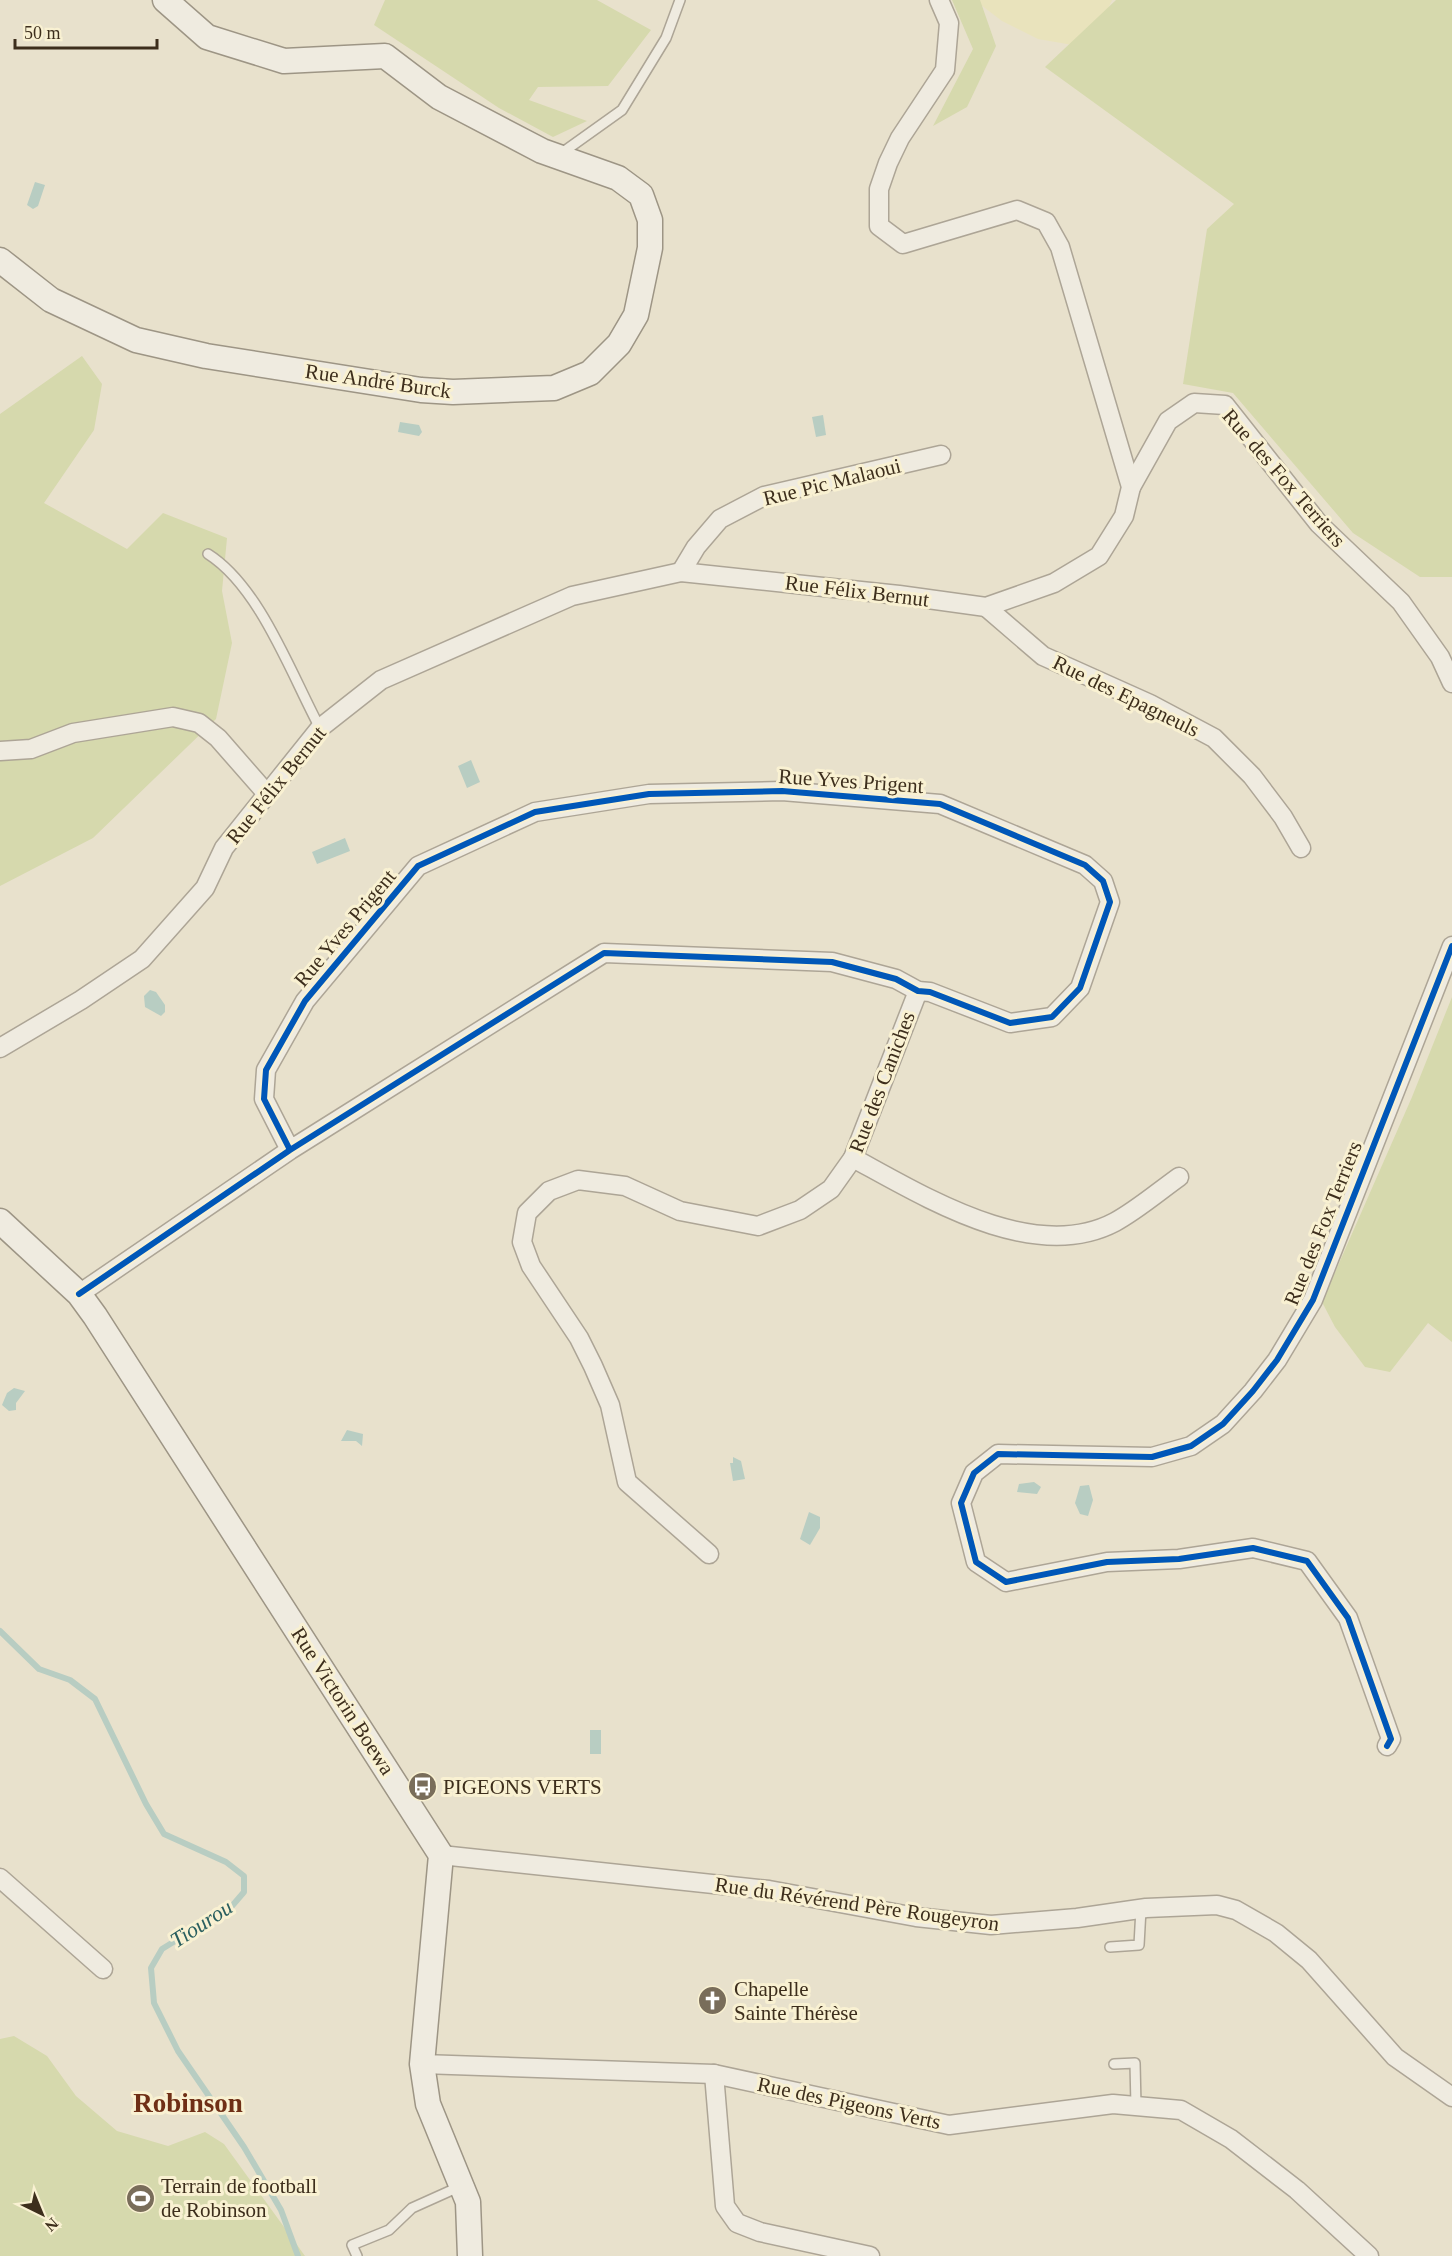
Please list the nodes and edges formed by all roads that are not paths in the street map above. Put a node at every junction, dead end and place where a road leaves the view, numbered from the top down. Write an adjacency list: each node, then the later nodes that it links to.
1 (165, 0): 4 (street, Rue André Burck)
2 (680, 0): 4 (lane)
3 (939, 0): 7 (street)
4 (557, 156): 5 (street, Rue André Burck)
5 (0, 260)
6 (941, 455): 9 (street, Rue Pic Malaoui)
7 (1131, 487): 10 (street, Rue Félix Bernut); 11 (street, Rue des Fox Terriers)
8 (208, 554): 12 (lane)
9 (681, 572): 10 (street, Rue Félix Bernut); 12 (street, Rue Félix Bernut)
10 (986, 607): 15 (street, Rue des Epagneuls)
11 (1452, 682)
12 (320, 728): 14 (street, Rue Félix Bernut)
13 (0, 751): 14 (street)
14 (267, 794): 18 (street, Rue Félix Bernut)
15 (1301, 848)
16 (1452, 946): 25 (street, Rue des Fox Terriers)
17 (918, 991): 19 (street, Rue Yves Prigent); 19 (street, Rue Yves Prigent); 20 (street, Rue des Caniches)
18 (0, 1048)
19 (290, 1150): 23 (street, Rue Yves Prigent)
20 (853, 1158): 21 (street); 24 (street, Rue des Caniches)
21 (1179, 1177)
22 (0, 1221): 23 (street, Rue Victorin Boewa)
23 (79, 1294): 26 (street, Rue Victorin Boewa)
24 (709, 1554)
25 (1387, 1746)
26 (441, 1855): 28 (street, Rue du Révérend Père Rougeyron); 31 (street)
27 (0, 1878): 30 (street)
28 (1141, 1909): 29 (lane); 34 (street, Rue du Révérend Père Rougeyron)
29 (1110, 1947)
30 (103, 1969)
31 (422, 2064): 33 (street, Rue des Pigeons Verts); 36 (street)
32 (1114, 2064): 35 (lane)
33 (714, 2074): 35 (street, Rue des Pigeons Verts); 39 (street)
34 (1452, 2097)
35 (1136, 2106): 40 (street, Rue des Pigeons Verts)
36 (461, 2186): 37 (lane); 38 (street)
37 (357, 2256)
38 (470, 2256)
39 (870, 2256)
40 (1368, 2256)

